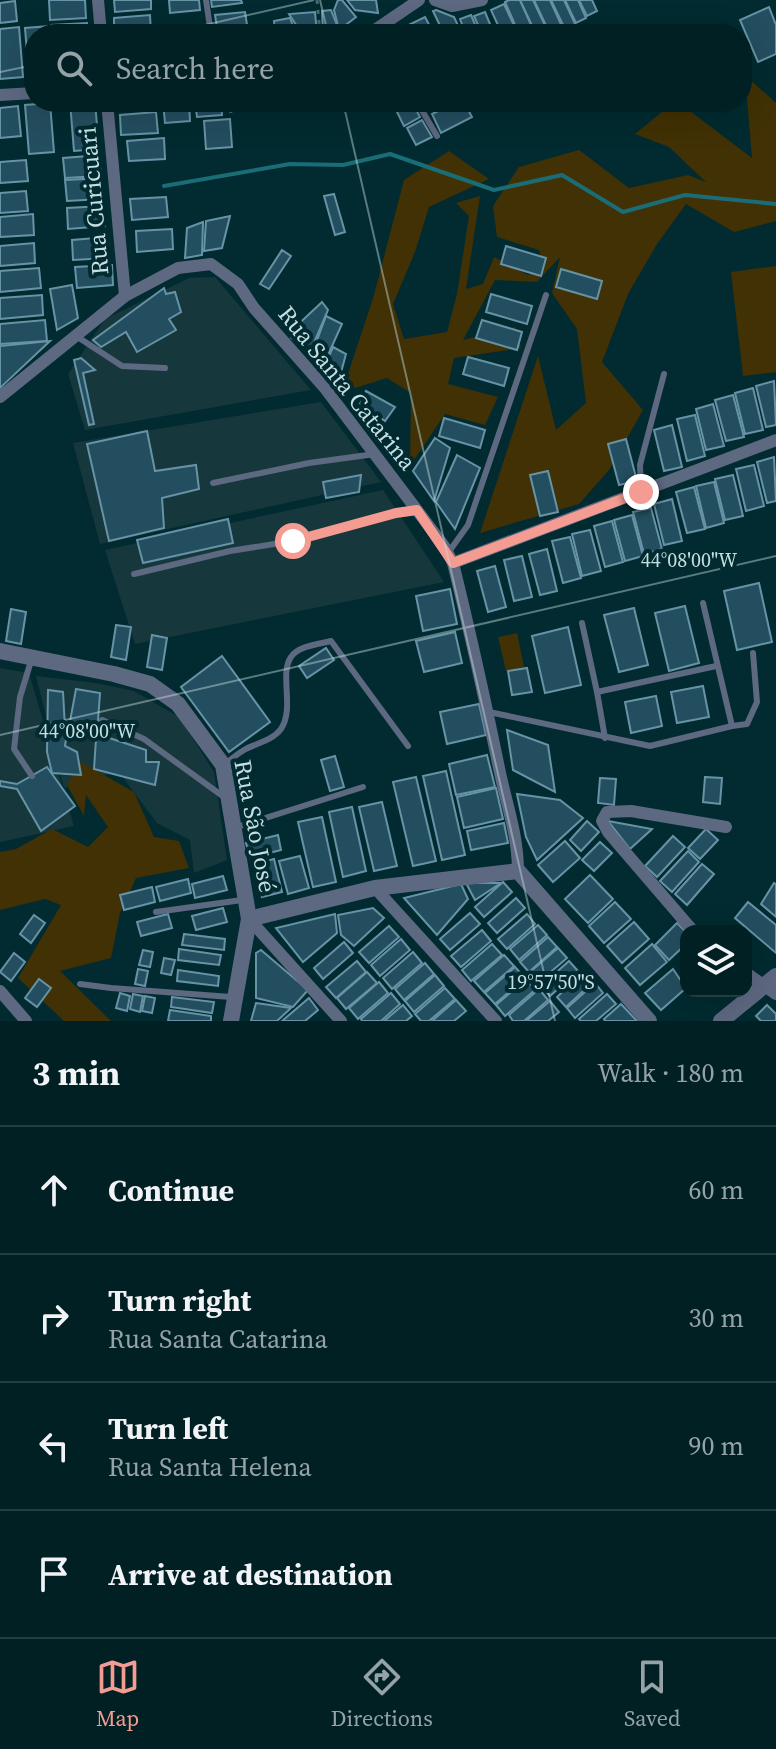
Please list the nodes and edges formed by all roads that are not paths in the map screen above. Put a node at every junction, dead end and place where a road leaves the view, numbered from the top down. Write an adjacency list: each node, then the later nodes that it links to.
1 (98, 0): 6 (street)
2 (206, 0): 7 (lane)
3 (419, 0): 8 (street)
4 (435, 0): 5 (street)
5 (482, 0)
6 (100, 24)
7 (210, 24)
8 (386, 24)
9 (24, 94): 10 (street)
10 (0, 95)
11 (108, 112): 15 (street, Rua Curicuari)
12 (423, 112): 13 (lane)
13 (437, 136)
14 (546, 295): 25 (lane)
15 (125, 296): 16 (street); 21 (street, Rua Santa Catarina)
16 (76, 336): 17 (lane); 19 (street)
17 (165, 368)
18 (664, 374): 23 (lane)
19 (0, 397)
20 (776, 440): 23 (street)
21 (375, 454): 22 (lane); 24 (street, Rua Santa Catarina)
22 (213, 483)
23 (641, 492): 25 (street)
24 (417, 510): 25 (street, Rua Santa Catarina); 26 (lane)
25 (450, 558): 34 (street, Rua Santa Catarina)
26 (134, 574)
27 (703, 603): 32 (lane)
28 (582, 623): 33 (lane)
29 (0, 651): 31 (street, Rua São José)
30 (753, 653): 36 (lane)
31 (32, 658): 39 (street, Rua São José); 40 (lane)
32 (716, 666): 33 (lane); 36 (lane)
33 (597, 692): 37 (lane)
34 (489, 712): 37 (lane); 45 (street, Rua Santa Catarina)
35 (102, 720): 42 (lane)
36 (732, 726): 37 (lane)
37 (605, 738)
38 (408, 746): 39 (lane)
39 (223, 765): 42 (street, Rua São José)
40 (32, 776)
41 (363, 787): 44 (lane)
42 (230, 801): 44 (street, Rua São José)
43 (726, 827): 50 (street)
44 (235, 828): 47 (street, Rua São José)
45 (518, 871): 46 (street); 60 (street)
46 (375, 888): 49 (street); 59 (street)
47 (246, 900): 48 (lane); 49 (street, Rua São José)
48 (156, 912)
49 (249, 919): 55 (street, Rua São José); 58 (street)
50 (688, 925)
51 (752, 976): 53 (street)
52 (80, 984): 55 (lane)
53 (773, 985): 61 (street)
54 (0, 991): 56 (street)
55 (235, 998): 57 (street, Rua São José)
56 (26, 1021)
57 (231, 1021)
58 (341, 1021)
59 (496, 1021)
60 (649, 1021)
61 (721, 1021)

